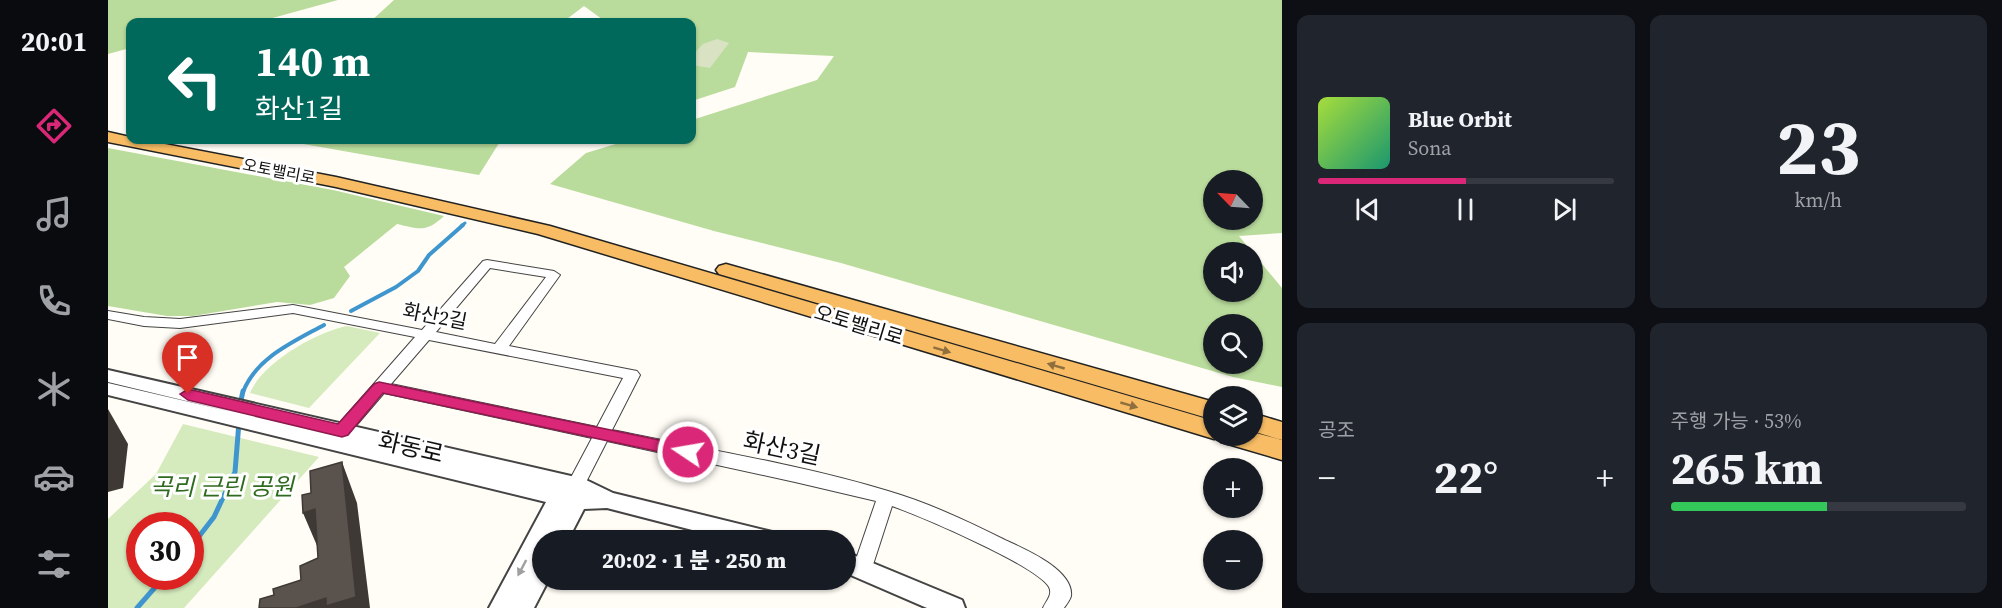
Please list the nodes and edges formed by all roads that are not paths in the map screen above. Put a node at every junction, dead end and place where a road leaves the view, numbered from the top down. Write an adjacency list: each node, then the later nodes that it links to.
1 (108, 127): 2 (highway, 오토밸리로)
2 (126, 135)
3 (108, 136): 4 (highway, 오토밸리로)
4 (126, 137)
5 (166, 144): 7 (highway, 오토밸리로)
6 (189, 144): 7 (highway, 오토밸리로)
7 (450, 201): 8 (highway)
8 (505, 214): 15 (highway, 오토밸리로, one-way to 8); 19 (highway, 오토밸리로, one-way to 19)
9 (108, 315): 10 (street, 화산2길)
10 (425, 335): 11 (street, 화산2길); 11 (street); 13 (street)
11 (499, 349): 22 (street, 화산2길)
12 (108, 376): 16 (street, 화동로)
13 (379, 387): 21 (street); 22 (street, 화산3길)
14 (108, 389): 16 (street, 화동로)
15 (1203, 408)
16 (229, 411): 17 (street, 화동로)
17 (256, 417): 21 (street, 화동로); 25 (street, 화동로)
18 (1263, 425): 20 (highway)
19 (1203, 427)
20 (1282, 430)
21 (342, 431): 25 (street, 화동로)
22 (602, 434): 25 (street, 화산2길); 26 (street, 화산3길)
23 (1263, 445): 24 (highway)
24 (1282, 450)
25 (571, 494): 27 (street); 28 (street, 화동로); 32 (street, one-way to 32)
26 (886, 497): 29 (street); 35 (street, 화산3길)
27 (560, 530)
28 (728, 530)
29 (856, 563)
30 (856, 565): 34 (street)
31 (532, 588): 33 (street)
32 (501, 608)
33 (522, 608)
34 (953, 608)
35 (1053, 608)

